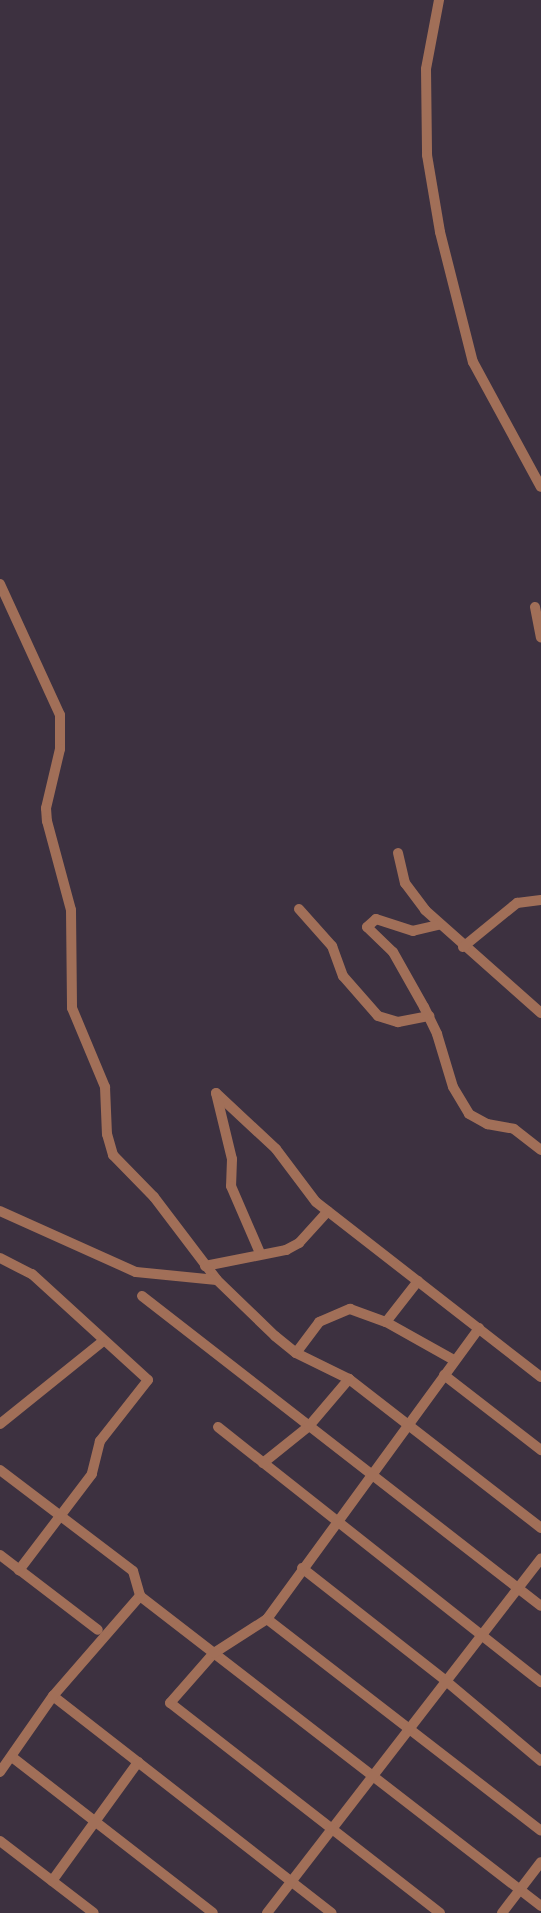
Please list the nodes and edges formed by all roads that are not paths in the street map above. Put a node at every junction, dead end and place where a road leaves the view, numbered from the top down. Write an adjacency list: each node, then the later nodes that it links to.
1 (439, 0): 2 (street)
2 (541, 487)
3 (0, 584): 18 (street)
4 (535, 607): 5 (street)
5 (541, 637)
6 (398, 853): 9 (street)
7 (541, 900): 10 (street)
8 (299, 909): 12 (street)
9 (438, 925): 10 (street); 12 (street)
10 (463, 947): 11 (street)
11 (541, 1012)
12 (429, 1016): 13 (street)
13 (541, 1150)
14 (0, 1211): 19 (street)
15 (328, 1211): 16 (street); 16 (street); 20 (street)
16 (260, 1253): 18 (street)
17 (0, 1258): 24 (street)
18 (205, 1266): 19 (street)
19 (216, 1280): 25 (street)
20 (418, 1281): 22 (street); 23 (street)
21 (142, 1296): 32 (street)
22 (386, 1322): 25 (street); 26 (street)
23 (479, 1328): 26 (street); 28 (street)
24 (102, 1342): 30 (street); 38 (street)
25 (296, 1353): 29 (street)
26 (454, 1360): 27 (street)
27 (444, 1375): 31 (street); 34 (street)
28 (541, 1377)
29 (349, 1379): 31 (street); 32 (street)
30 (0, 1424)
31 (406, 1424): 37 (street); 40 (street)
32 (309, 1426): 35 (street); 37 (street)
33 (218, 1427): 35 (street)
34 (541, 1450)
35 (263, 1463): 39 (street)
36 (0, 1470): 38 (street)
37 (372, 1474): 39 (street); 45 (street)
38 (60, 1516): 44 (street); 46 (street)
39 (339, 1522): 43 (street); 50 (street)
40 (541, 1528)
41 (0, 1555): 44 (street)
42 (541, 1558): 45 (street)
43 (302, 1568): 48 (street); 52 (street)
44 (19, 1570): 49 (street)
45 (518, 1588): 47 (street); 50 (street)
46 (140, 1596): 51 (street); 54 (street)
47 (541, 1606)
48 (267, 1619): 51 (street); 55 (street)
49 (98, 1630)
50 (483, 1634): 52 (street); 53 (street)
51 (214, 1653): 60 (street); 62 (street)
52 (446, 1680): 55 (street); 57 (street)
53 (541, 1682)
54 (53, 1696): 56 (street); 58 (street)
55 (409, 1729): 60 (street); 63 (street)
56 (12, 1757): 59 (street); 61 (street)
57 (541, 1761)
58 (138, 1762): 61 (street); 67 (street)
59 (0, 1772)
60 (373, 1776): 62 (street); 68 (street)
61 (97, 1823): 66 (street); 71 (street)
62 (332, 1829): 67 (street); 74 (street)
63 (541, 1831)
64 (0, 1841): 66 (street)
65 (541, 1862): 68 (street)
66 (52, 1881): 70 (street)
67 (291, 1881): 72 (street); 73 (street)
68 (520, 1890): 69 (street); 75 (street)
69 (541, 1906)
70 (94, 1913)
71 (213, 1913)
72 (267, 1913)
73 (332, 1913)
74 (440, 1913)
75 (502, 1913)

